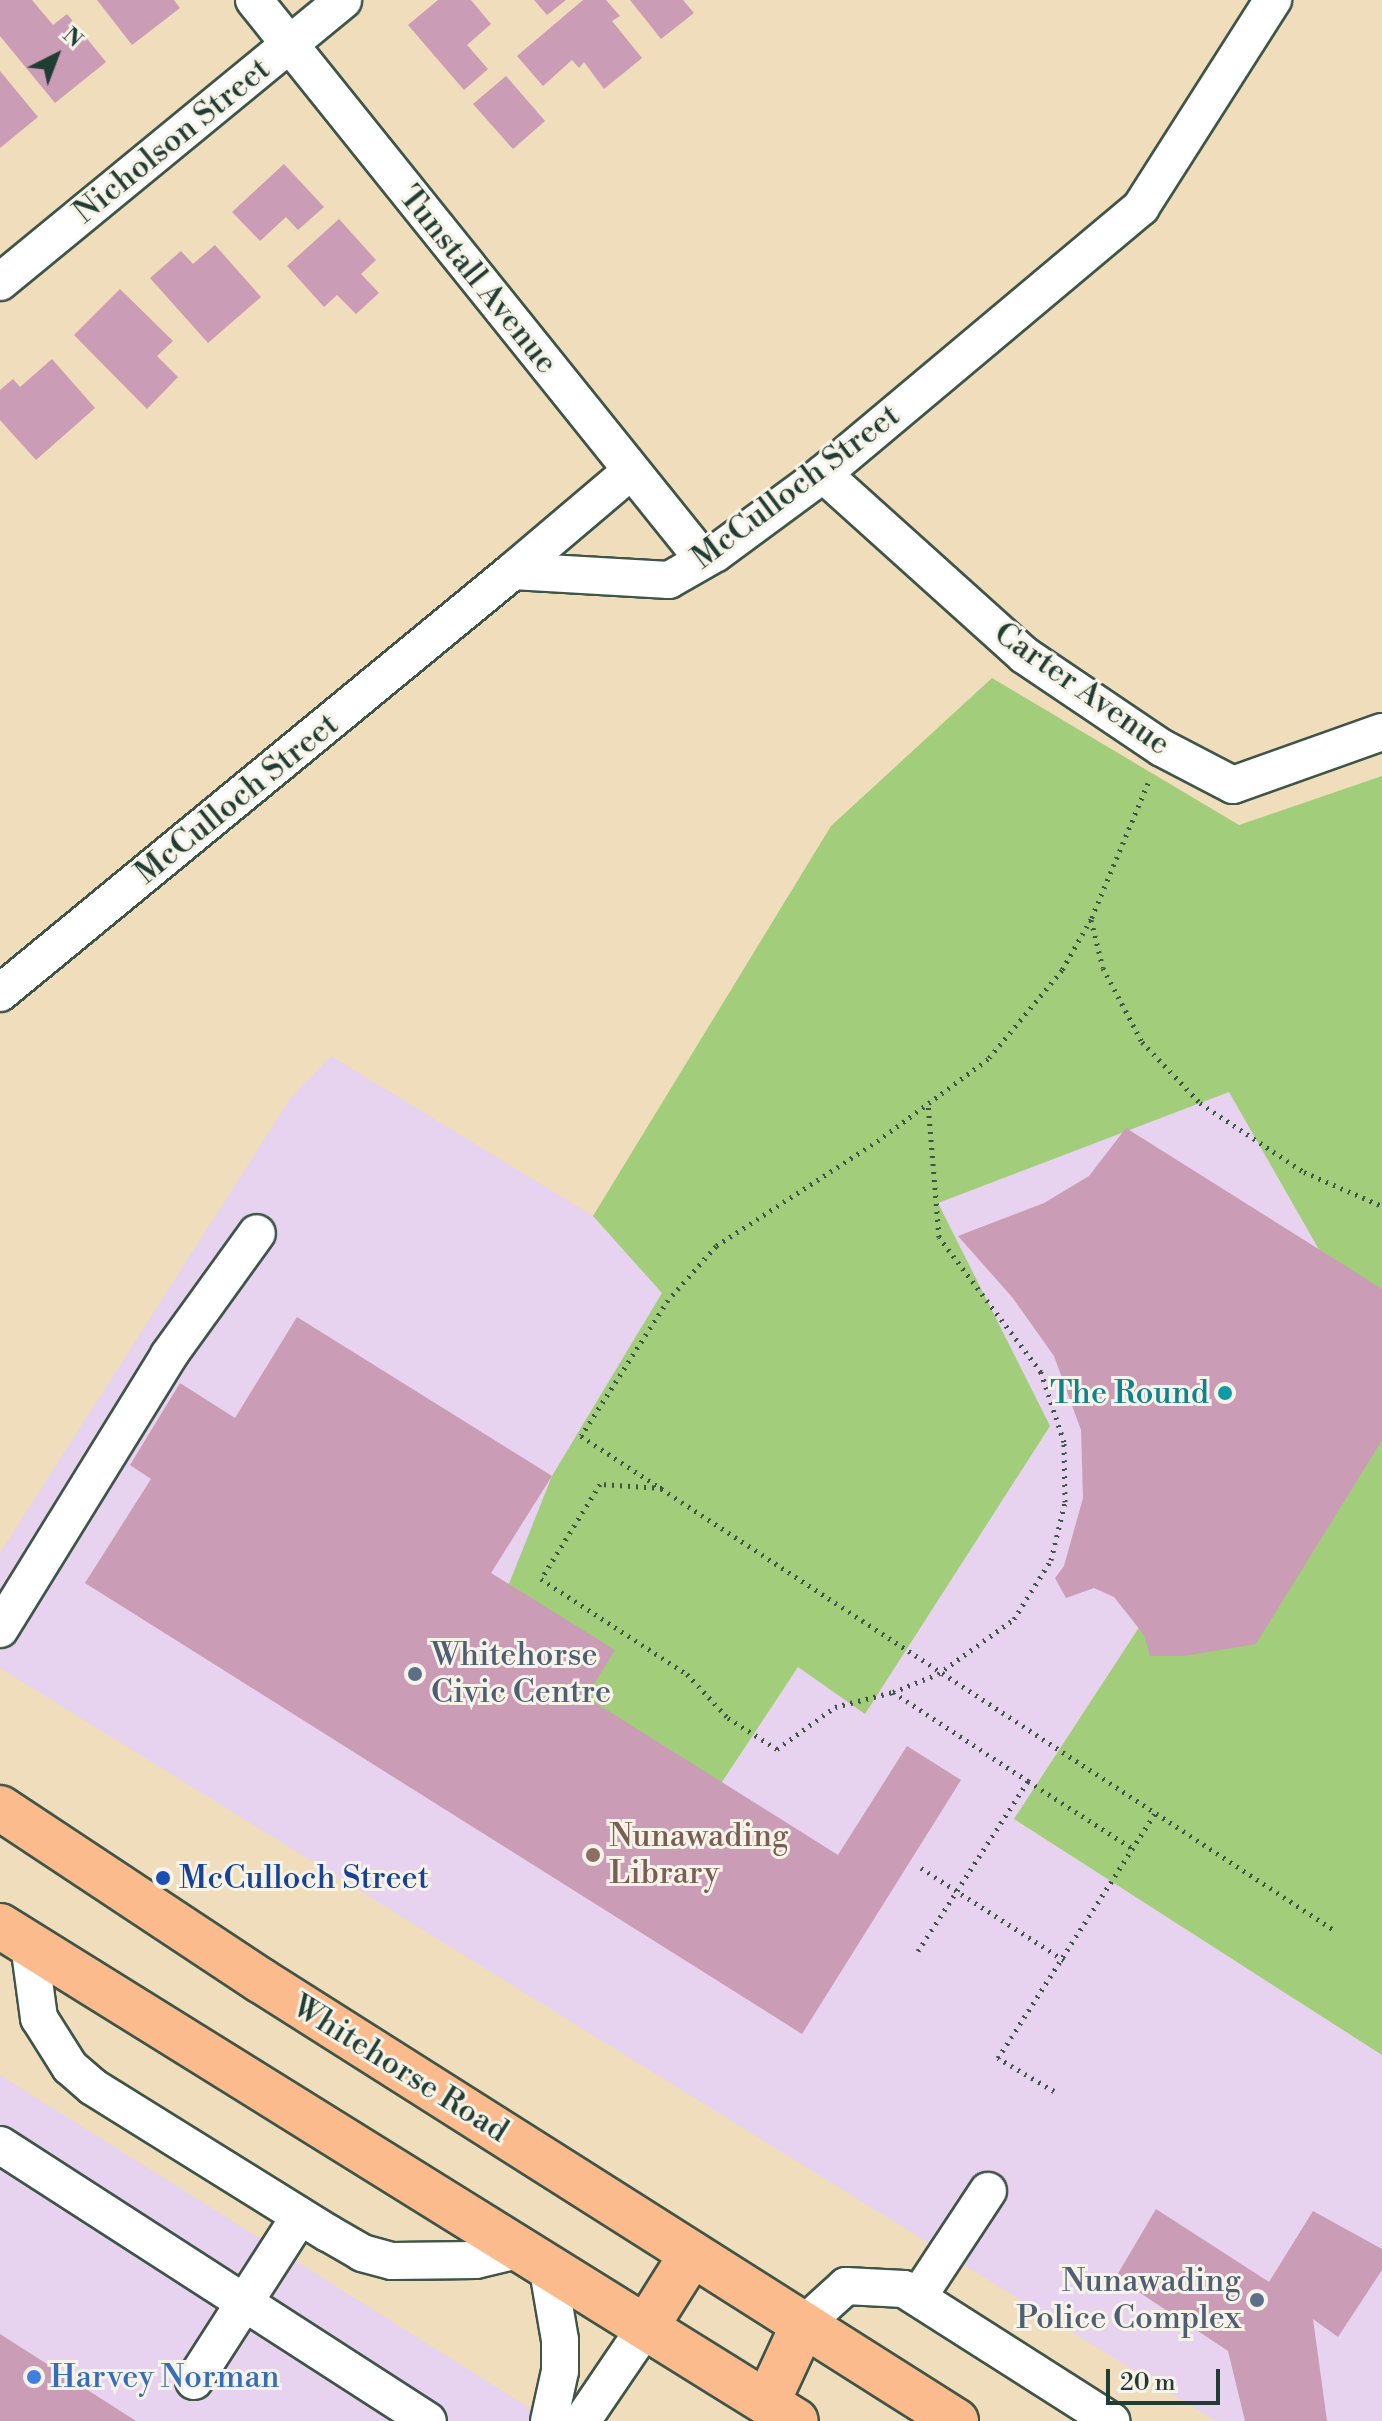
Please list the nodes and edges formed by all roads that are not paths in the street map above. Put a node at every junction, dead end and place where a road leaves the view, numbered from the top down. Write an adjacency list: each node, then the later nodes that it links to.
1 (254, 0): 4 (street, Tunstall Avenue)
2 (343, 0): 4 (street, Nicholson Street)
3 (1273, 0): 7 (street, McCulloch Street)
4 (290, 43): 5 (street, Nicholson Street); 6 (street, Tunstall Avenue)
5 (0, 282)
6 (631, 471): 8 (street, Tunstall Avenue); 9 (street)
7 (823, 474): 8 (street, McCulloch Street); 10 (street, Carter Avenue)
8 (703, 559): 9 (street, McCulloch Street)
9 (513, 571): 11 (street, McCulloch Street)
10 (1382, 732)
11 (0, 993)
12 (257, 1233): 13 (street)
13 (0, 1629)
14 (0, 1808): 19 (highway, Whitehorse Road)
15 (14, 1935): 18 (street); 20 (highway)
16 (0, 2145): 22 (street)
17 (988, 2191): 21 (street)
18 (300, 2216): 20 (street); 22 (street)
19 (692, 2254): 23 (highway, Whitehorse Road); 24 (highway)
20 (534, 2257): 24 (highway); 28 (street)
21 (918, 2297): 23 (street); 31 (street)
22 (244, 2302): 25 (street); 27 (street)
23 (803, 2325): 26 (highway); 30 (highway, Whitehorse Road)
24 (646, 2327): 26 (highway); 29 (street)
25 (194, 2381)
26 (782, 2412)
27 (428, 2421)
28 (549, 2421)
29 (582, 2421)
30 (956, 2421)
31 (1111, 2421)

